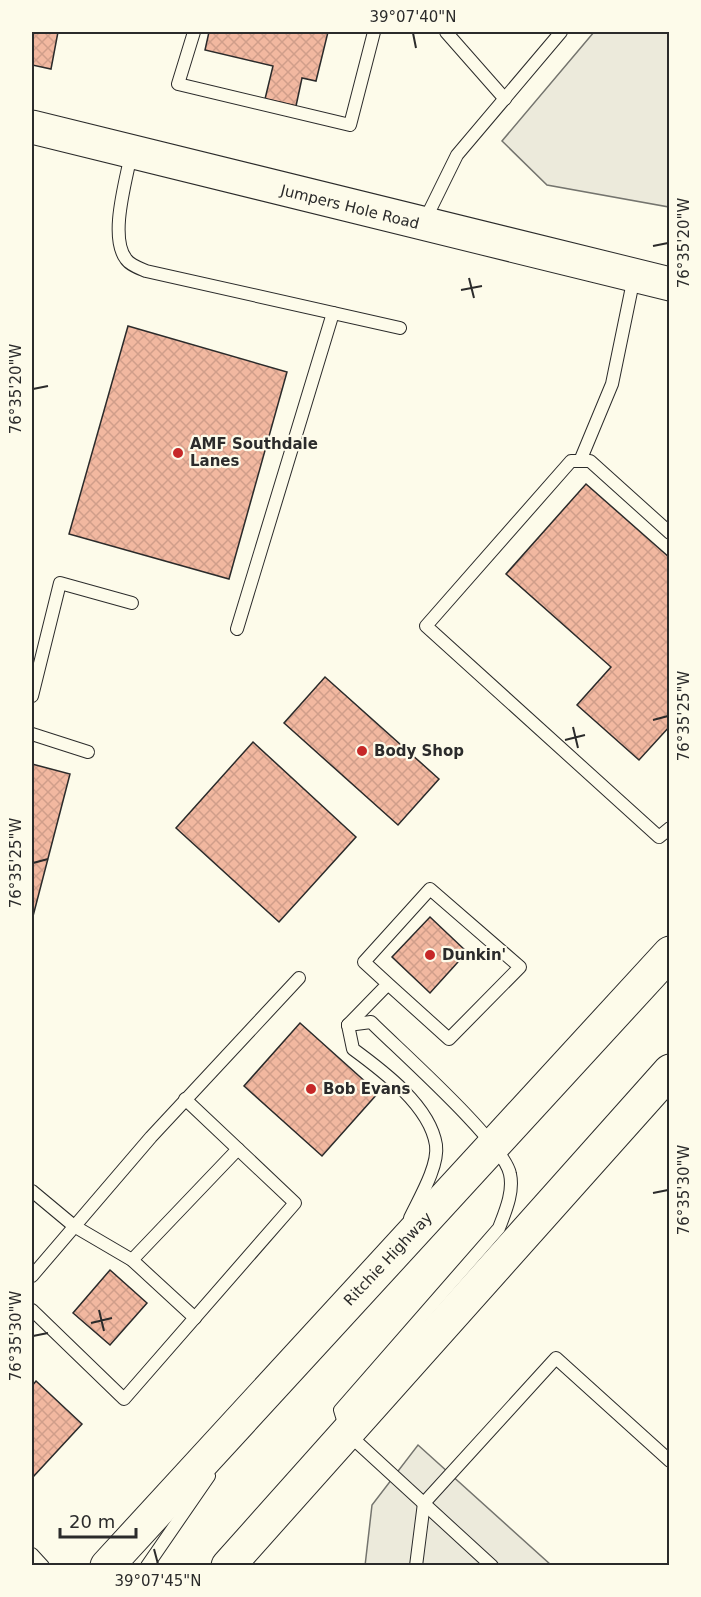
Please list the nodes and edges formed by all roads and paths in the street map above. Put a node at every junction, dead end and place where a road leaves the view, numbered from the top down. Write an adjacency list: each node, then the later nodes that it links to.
1 (194, 32): 2 (lane)
2 (374, 32)
3 (446, 32): 5 (lane)
4 (561, 32): 5 (lane)
5 (505, 99): 8 (lane)
6 (32, 127): 7 (main road, Jumpers Hole Road)
7 (131, 152): 8 (main road, Jumpers Hole Road); 11 (lane)
8 (422, 225): 9 (main road, Jumpers Hole Road)
9 (634, 277): 10 (main road, Jumpers Hole Road); 13 (lane)
10 (669, 284)
11 (333, 313): 12 (lane); 16 (lane)
12 (400, 328)
13 (580, 461): 14 (lane); 20 (lane)
14 (669, 533)
15 (132, 603): 17 (lane)
16 (237, 629)
17 (32, 696)
18 (32, 734): 19 (lane)
19 (88, 752)
20 (669, 828)
21 (669, 953): 27 (main road, Ritchie Highway)
22 (299, 978): 26 (lane)
23 (388, 984): 23 (lane); 24 (lane)
24 (348, 1025): 27 (lane); 31 (lane)
25 (669, 1071): 37 (main road)
26 (185, 1100): 28 (lane); 30 (lane)
27 (494, 1144): 31 (main road, Ritchie Highway); 37 (lane)
28 (238, 1149): 32 (lane); 35 (lane)
29 (32, 1191): 30 (lane)
30 (74, 1226): 32 (lane); 33 (lane)
31 (392, 1255): 36 (main road, Ritchie Highway)
32 (132, 1260): 35 (lane)
33 (32, 1276)
34 (32, 1310): 35 (lane)
35 (195, 1318)
36 (266, 1393): 42 (main road, Ritchie Highway); 43 (lane)
37 (347, 1433): 39 (lane); 44 (main road)
38 (669, 1461): 39 (lane)
39 (424, 1503): 45 (lane); 46 (lane)
40 (32, 1554): 41 (lane)
41 (43, 1566)
42 (107, 1566)
43 (147, 1566)
44 (228, 1566)
45 (416, 1566)
46 (492, 1566)

